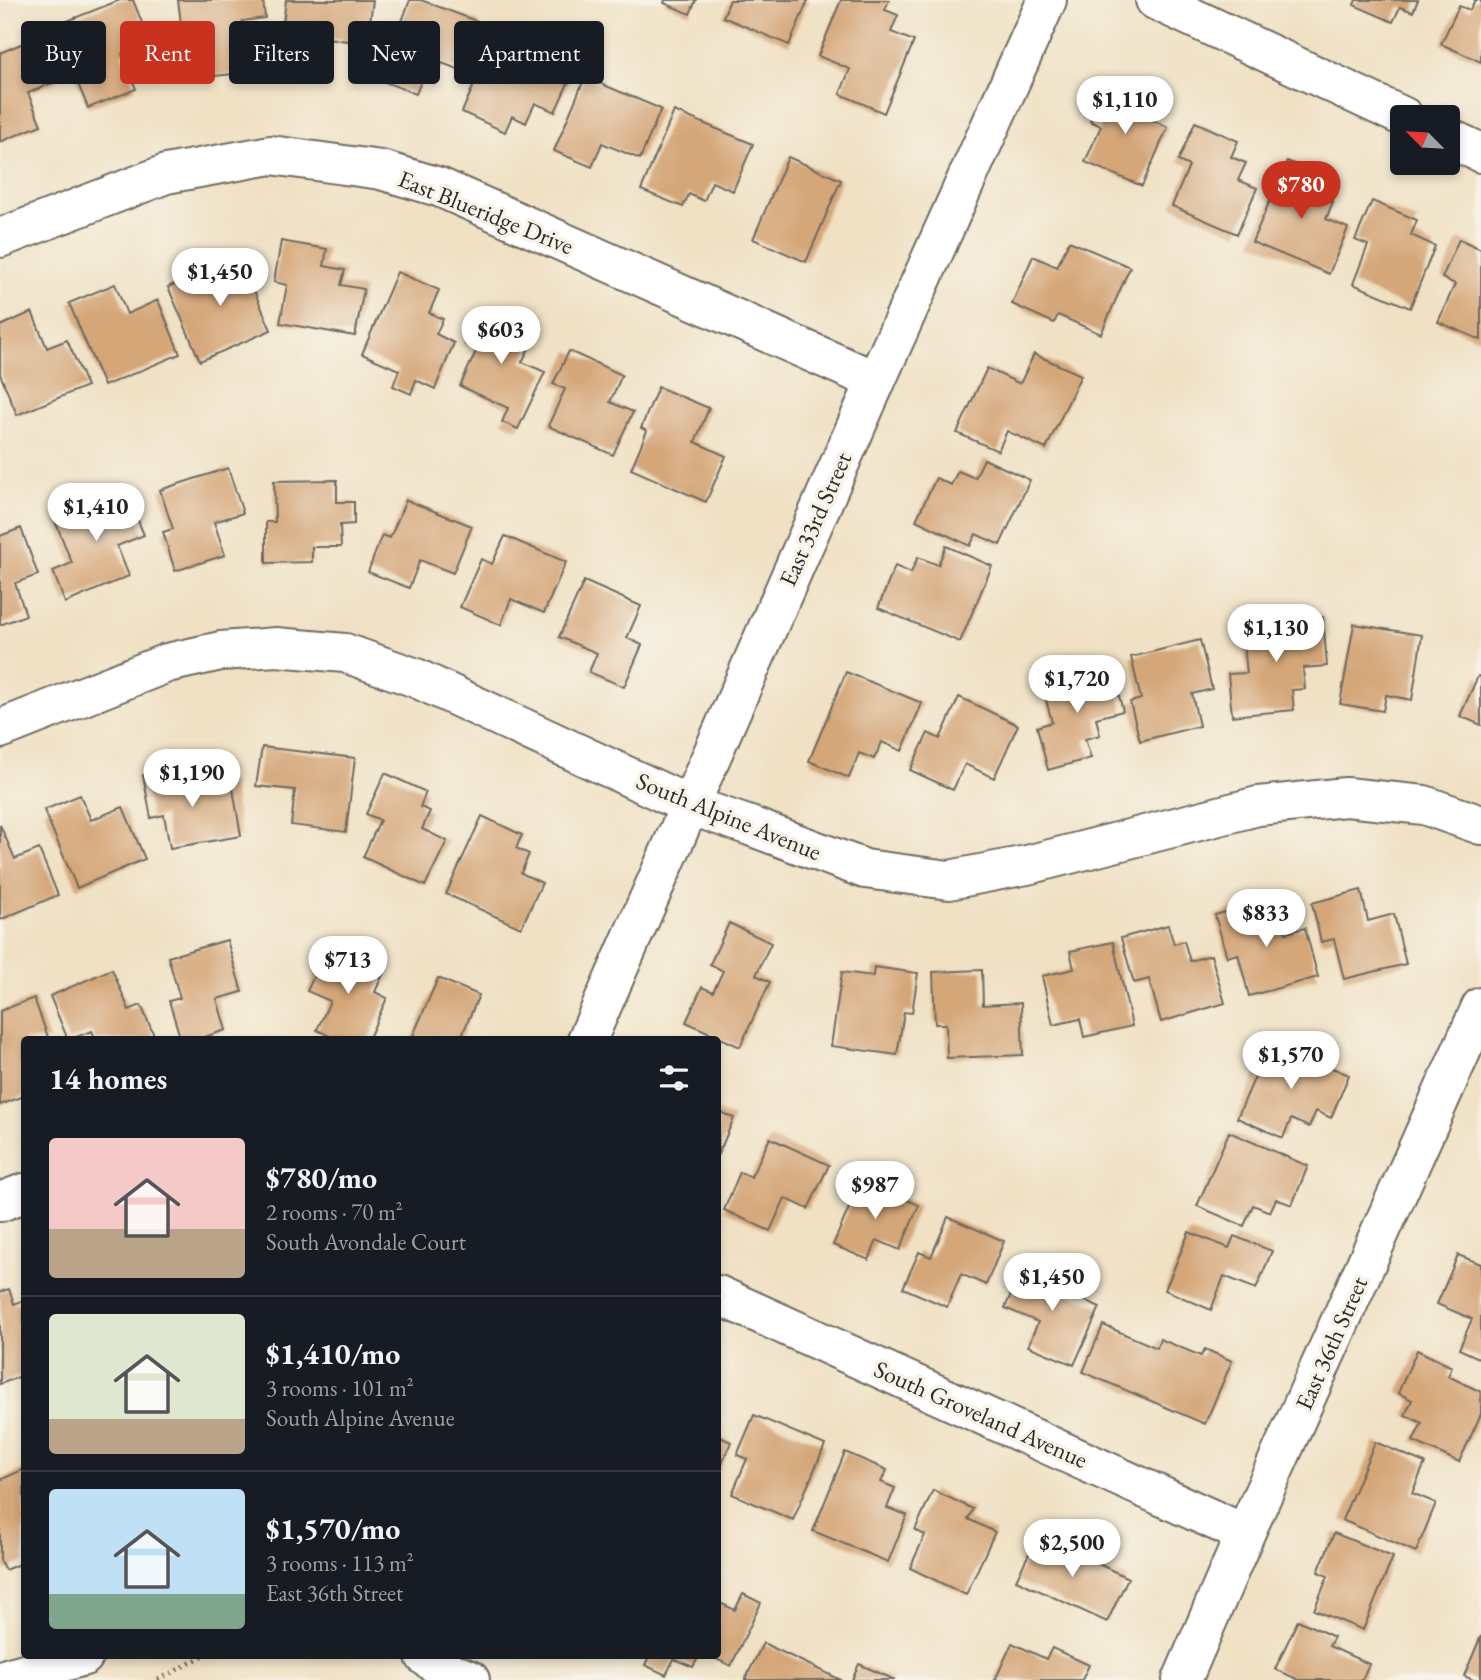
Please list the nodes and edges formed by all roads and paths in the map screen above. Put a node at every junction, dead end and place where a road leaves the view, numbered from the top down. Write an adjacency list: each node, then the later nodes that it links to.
1 (1047, 0): 7 (street, East 33rd Street)
2 (1155, 0): 3 (street)
3 (1390, 110)
4 (1460, 143): 5 (street)
5 (1481, 153)
6 (0, 238): 7 (street, East Blueridge Drive)
7 (876, 381): 9 (street, East 33rd Street)
8 (0, 729): 9 (street, South Alpine Avenue)
9 (689, 805): 10 (street, South Alpine Avenue); 12 (street, East 33rd Street)
10 (1481, 825)
11 (1481, 1007): 16 (street, East 36th Street)
12 (589, 1036)
13 (21, 1194): 14 (street)
14 (0, 1202)
15 (721, 1296): 16 (street, South Groveland Avenue)
16 (1245, 1534): 23 (street, East 36th Street)
17 (73, 1659): 20 (street)
18 (197, 1659): 21 (path)
19 (429, 1659): 22 (street)
20 (0, 1679)
21 (158, 1680)
22 (470, 1680)
23 (1182, 1680)

